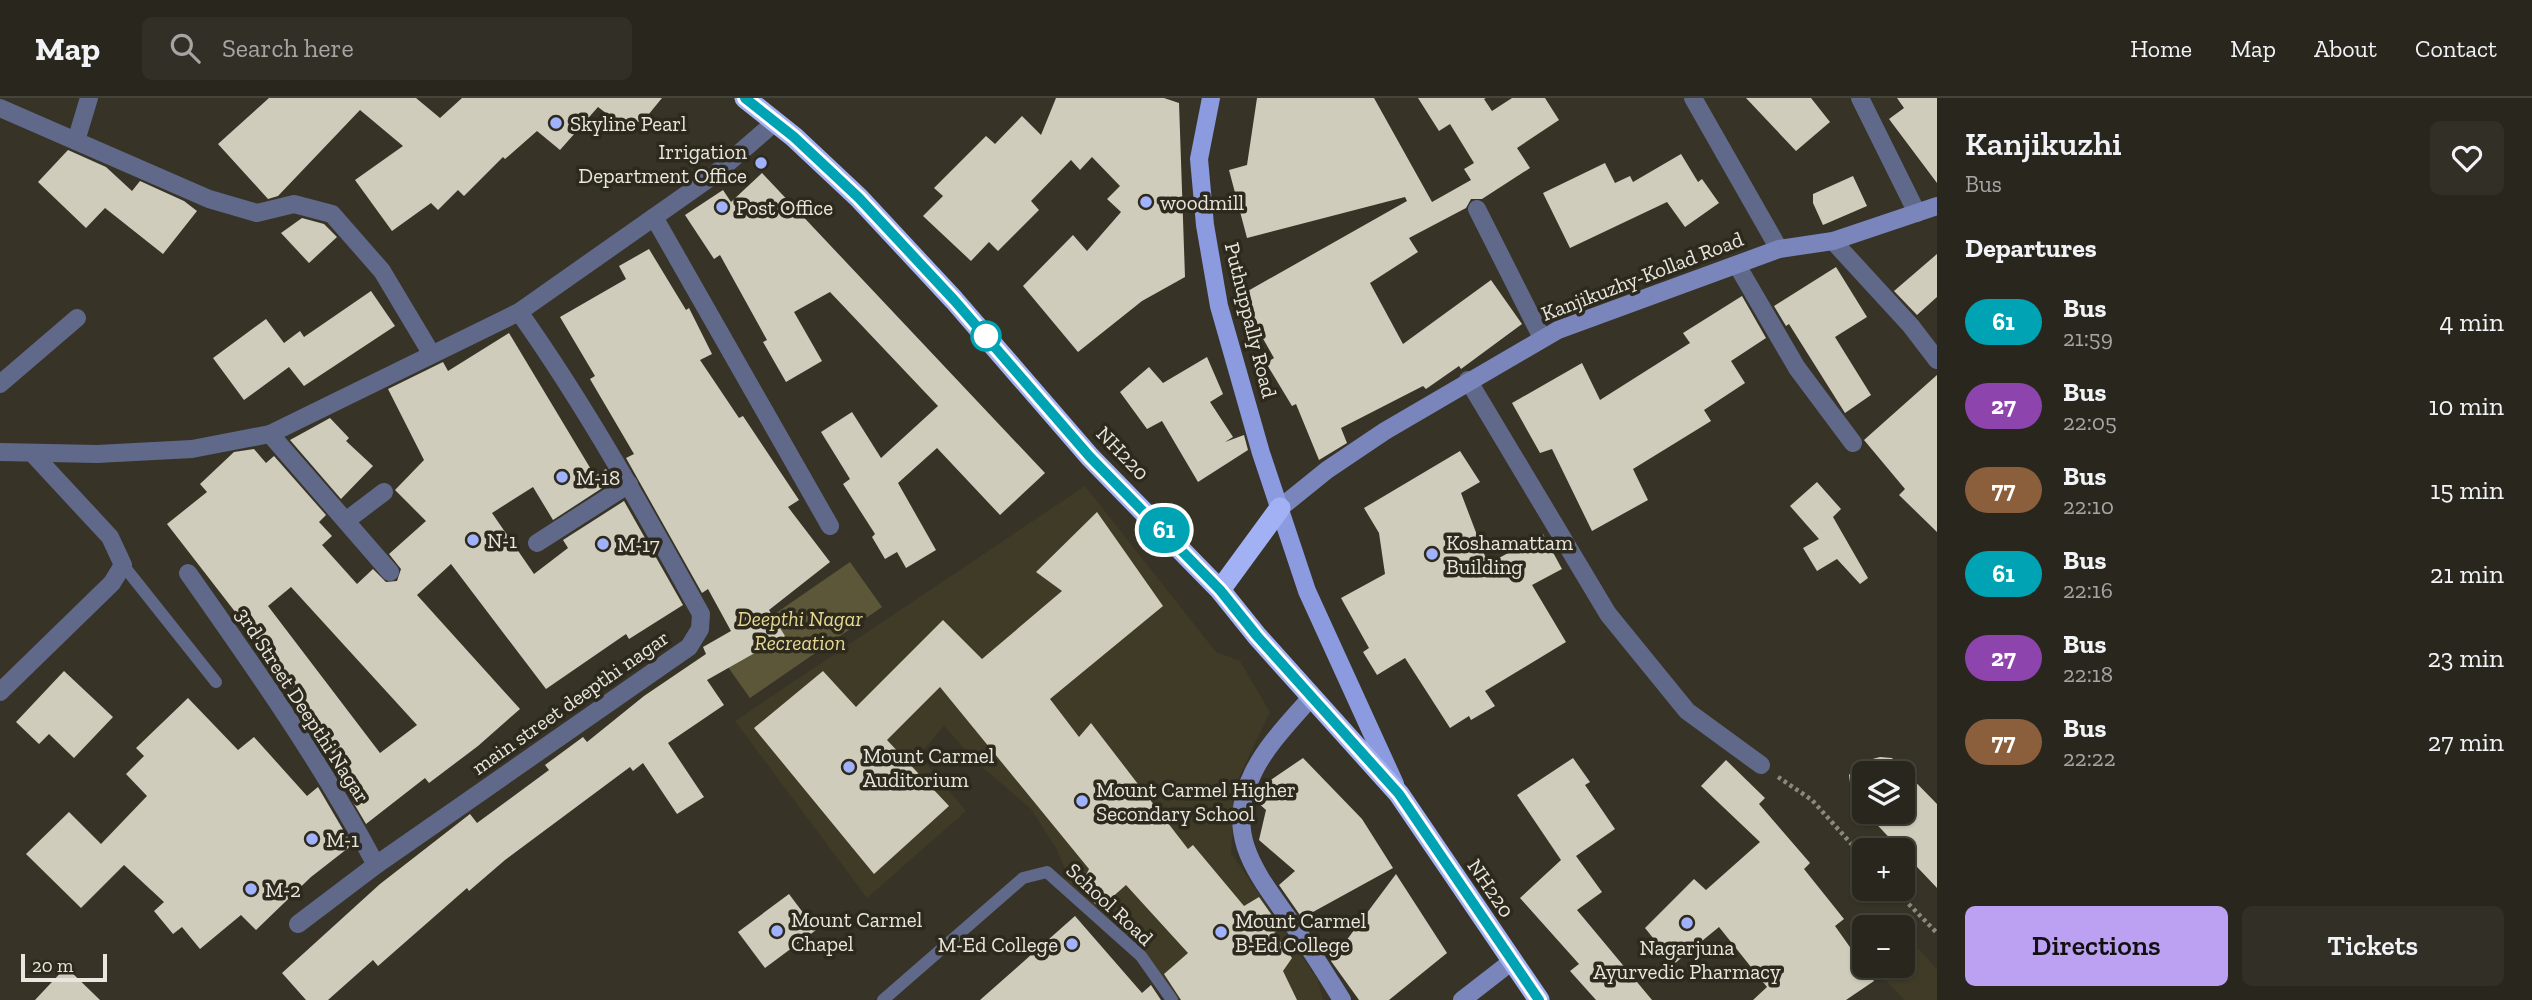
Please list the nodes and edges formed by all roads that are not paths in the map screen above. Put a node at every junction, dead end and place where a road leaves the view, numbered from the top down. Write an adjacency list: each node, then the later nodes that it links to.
1 (89, 98): 8 (street)
2 (745, 98): 7 (highway, NH220)
3 (1211, 98): 29 (main road, Puthuppally Road)
4 (1693, 98): 14 (street)
5 (1860, 98): 11 (street)
6 (0, 108): 8 (street)
7 (775, 122): 12 (street); 36 (highway, NH220)
8 (76, 141): 19 (street)
9 (1937, 206): 11 (main road, Kanjikuzhy-Kollad Road)
10 (1477, 209): 18 (street)
11 (1917, 213): 13 (main road, Kanjikuzhy-Kollad Road)
12 (654, 217): 16 (street); 31 (street)
13 (1833, 241): 14 (main road, Kanjikuzhy-Kollad Road); 20 (street)
14 (1779, 249): 15 (main road, Kanjikuzhy-Kollad Road)
15 (1737, 265): 18 (main road, Kanjikuzhy-Kollad Road); 24 (street)
16 (520, 312): 19 (street); 27 (street, main street deepthi nagar)
17 (77, 318): 22 (street)
18 (1542, 338): 21 (main road, Kanjikuzhy-Kollad Road)
19 (431, 353): 23 (street)
20 (1937, 360)
21 (1468, 380): 29 (main road, Kanjikuzhy-Kollad Road); 40 (street)
22 (0, 384)
23 (270, 434): 26 (street); 30 (street)
24 (1853, 443)
25 (0, 452): 26 (street)
26 (33, 454): 33 (street)
27 (629, 484): 32 (street); 42 (street, main street deepthi nagar)
28 (384, 492): 30 (street)
29 (1280, 508): 36 (highway); 41 (main road, Puthuppally Road)
30 (347, 520): 34 (street)
31 (830, 526)
32 (537, 543)
33 (123, 565): 37 (lane); 38 (street)
34 (390, 572)
35 (188, 573): 42 (street, 3rd Street Deepthi Nagar)
36 (1220, 590): 39 (highway, NH220)
37 (216, 682)
38 (0, 692)
39 (1312, 696): 41 (highway, NH220); 47 (main road)
40 (1761, 765)
41 (1399, 794): 44 (highway, NH220)
42 (376, 865): 43 (street, main street deepthi nagar)
43 (298, 924)
44 (1511, 962): 48 (main road); 49 (highway, NH220)
45 (883, 1000): 46 (lane, School Road)
46 (1172, 1000)
47 (1342, 1000)
48 (1462, 1000)
49 (1539, 1000)

